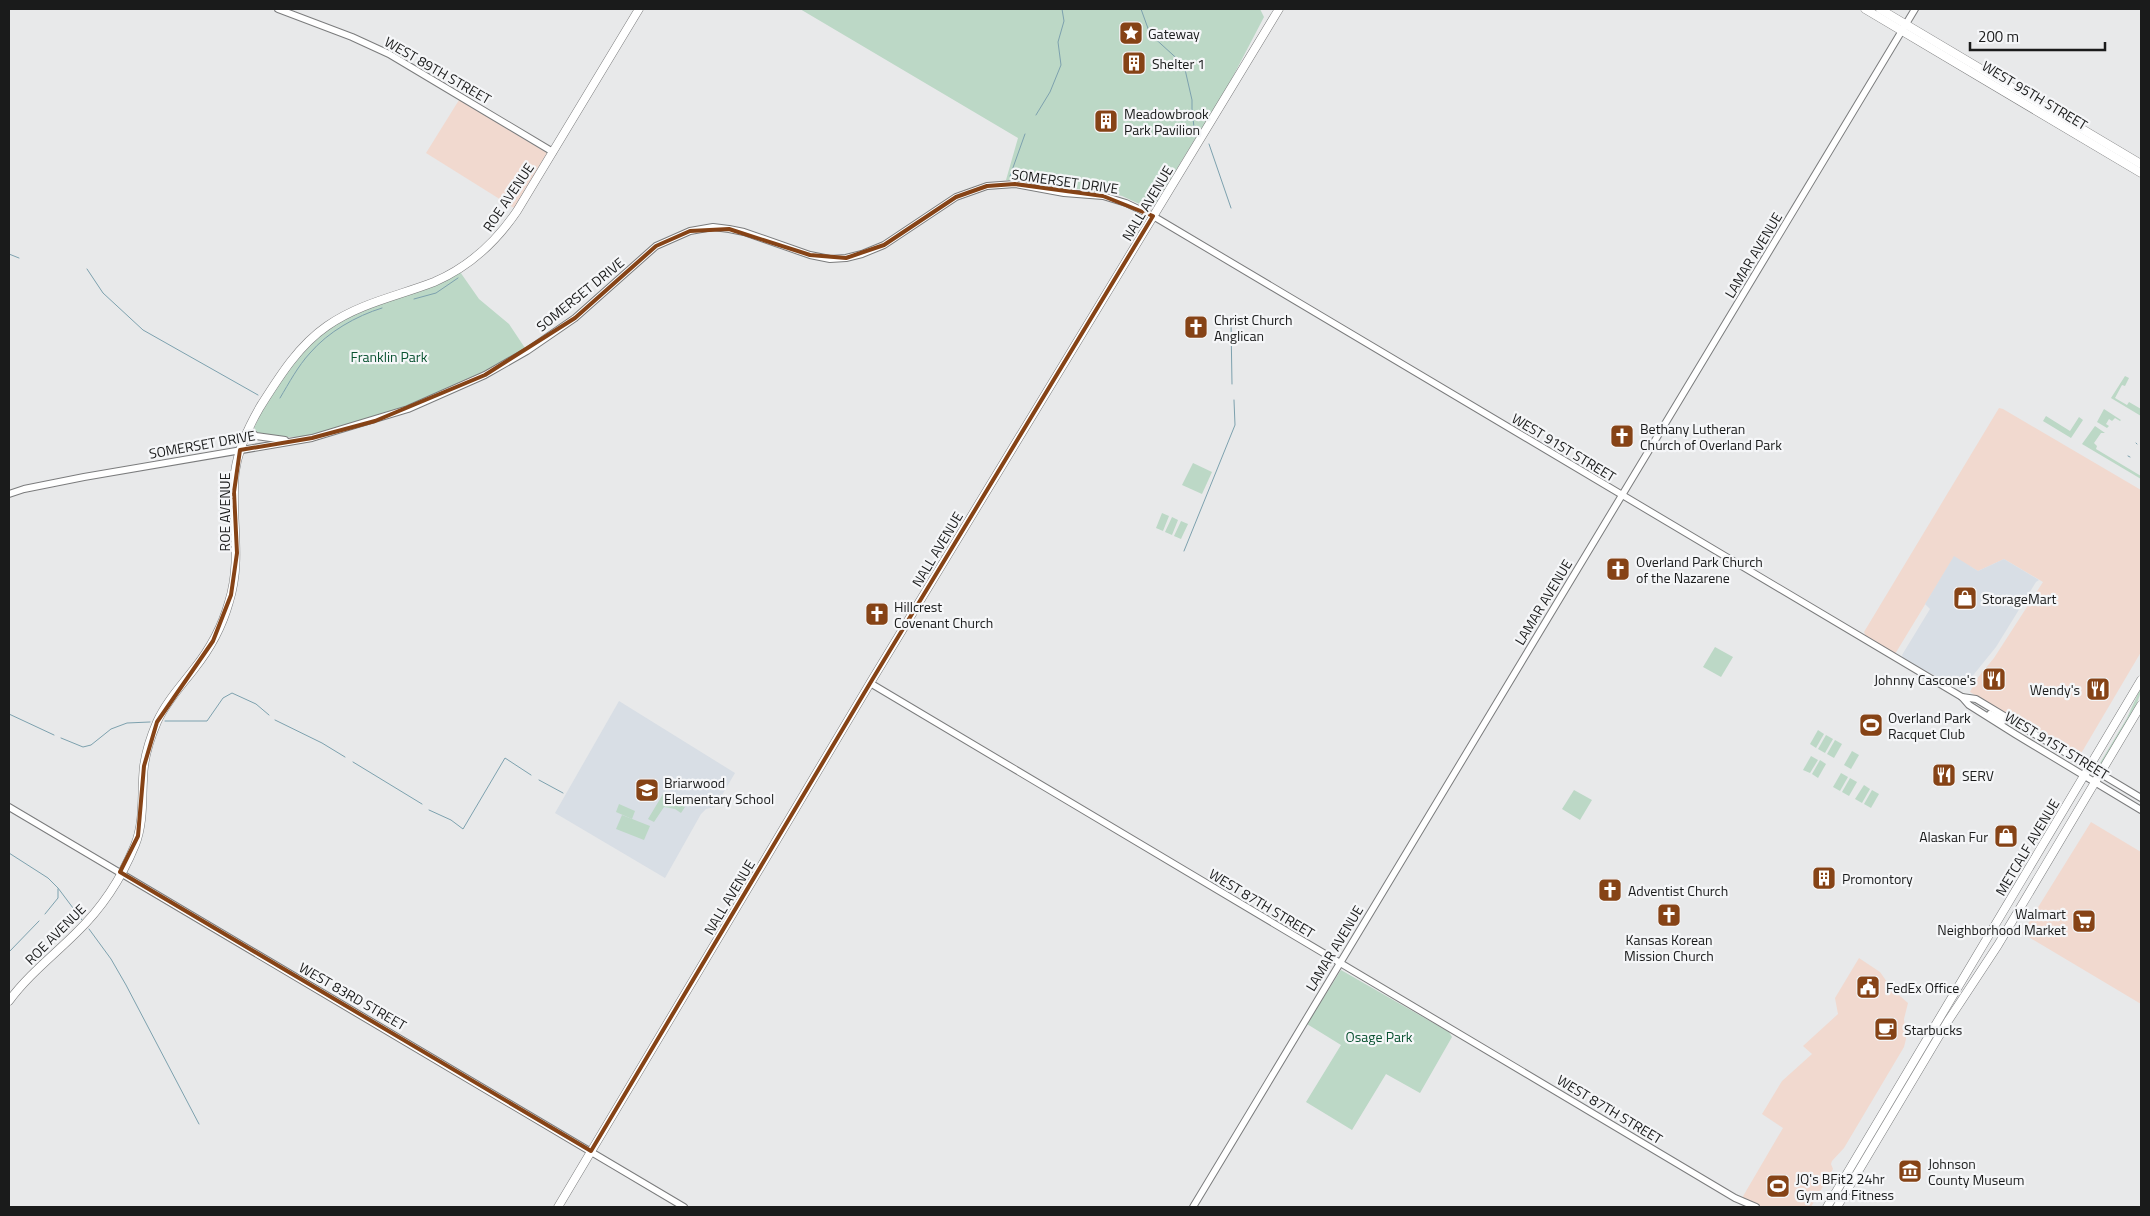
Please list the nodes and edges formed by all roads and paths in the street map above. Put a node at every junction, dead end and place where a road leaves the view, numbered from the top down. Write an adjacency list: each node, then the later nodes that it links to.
1 (278, 9): 8 (street, WEST 89TH STREET)
2 (639, 9): 8 (main road, ROE AVENUE)
3 (1279, 9): 11 (main road, NALL AVENUE)
4 (1865, 9): 7 (main road, WEST 95TH STREET)
5 (1880, 9): 7 (main road, WEST 95TH STREET)
6 (1915, 9): 7 (street, LAMAR AVENUE)
7 (1904, 28): 9 (main road, WEST 95TH STREET); 10 (main road, WEST 95TH STREET); 16 (street, LAMAR AVENUE)
8 (552, 152): 12 (main road, ROE AVENUE)
9 (2141, 164)
10 (2141, 173)
11 (1153, 216): 13 (street, SOMERSET DRIVE); 16 (street, WEST 91ST STREET); 18 (main road, NALL AVENUE)
12 (248, 430): 13 (street); 14 (main road, ROE AVENUE)
13 (294, 442): 14 (street, SOMERSET DRIVE)
14 (240, 450): 15 (street, SOMERSET DRIVE); 32 (main road, ROE AVENUE)
15 (9, 494)
16 (1622, 496): 19 (street, WEST 91ST STREET); 33 (street, LAMAR AVENUE)
17 (2141, 680): 25 (main road, METCALF AVENUE)
18 (870, 683): 33 (street, WEST 87TH STREET); 35 (main road, NALL AVENUE)
19 (1962, 697): 21 (street, WEST 91ST STREET); 22 (street, WEST 91ST STREET)
20 (2141, 705): 26 (main road, METCALF AVENUE)
21 (1973, 708): 22 (street); 23 (street, WEST 91ST STREET)
22 (2008, 719): 24 (street, WEST 91ST STREET)
23 (2004, 728): 24 (street); 27 (street, WEST 91ST STREET)
24 (2033, 733): 25 (street, WEST 91ST STREET)
25 (2089, 767): 26 (street, WEST 91ST STREET); 27 (main road, METCALF AVENUE)
26 (2100, 773): 28 (main road, METCALF AVENUE); 29 (street, WEST 91ST STREET)
27 (2084, 775): 28 (street, WEST 91ST STREET); 41 (main road, METCALF AVENUE)
28 (2094, 782): 31 (street, WEST 91ST STREET); 42 (main road, METCALF AVENUE)
29 (2141, 798)
30 (9, 806): 32 (street, WEST 83RD STREET)
31 (2141, 810)
32 (120, 872): 34 (main road, ROE AVENUE); 35 (street, WEST 83RD STREET)
33 (1340, 964): 36 (street, WEST 87TH STREET); 39 (street, LAMAR AVENUE)
34 (9, 1001)
35 (591, 1151): 37 (main road, NALL AVENUE); 38 (street, WEST 83RD STREET)
36 (1747, 1206): 40 (street, WEST 87TH STREET)
37 (558, 1207)
38 (684, 1207)
39 (1193, 1207)
40 (1756, 1207)
41 (1828, 1207)
42 (1837, 1207)

